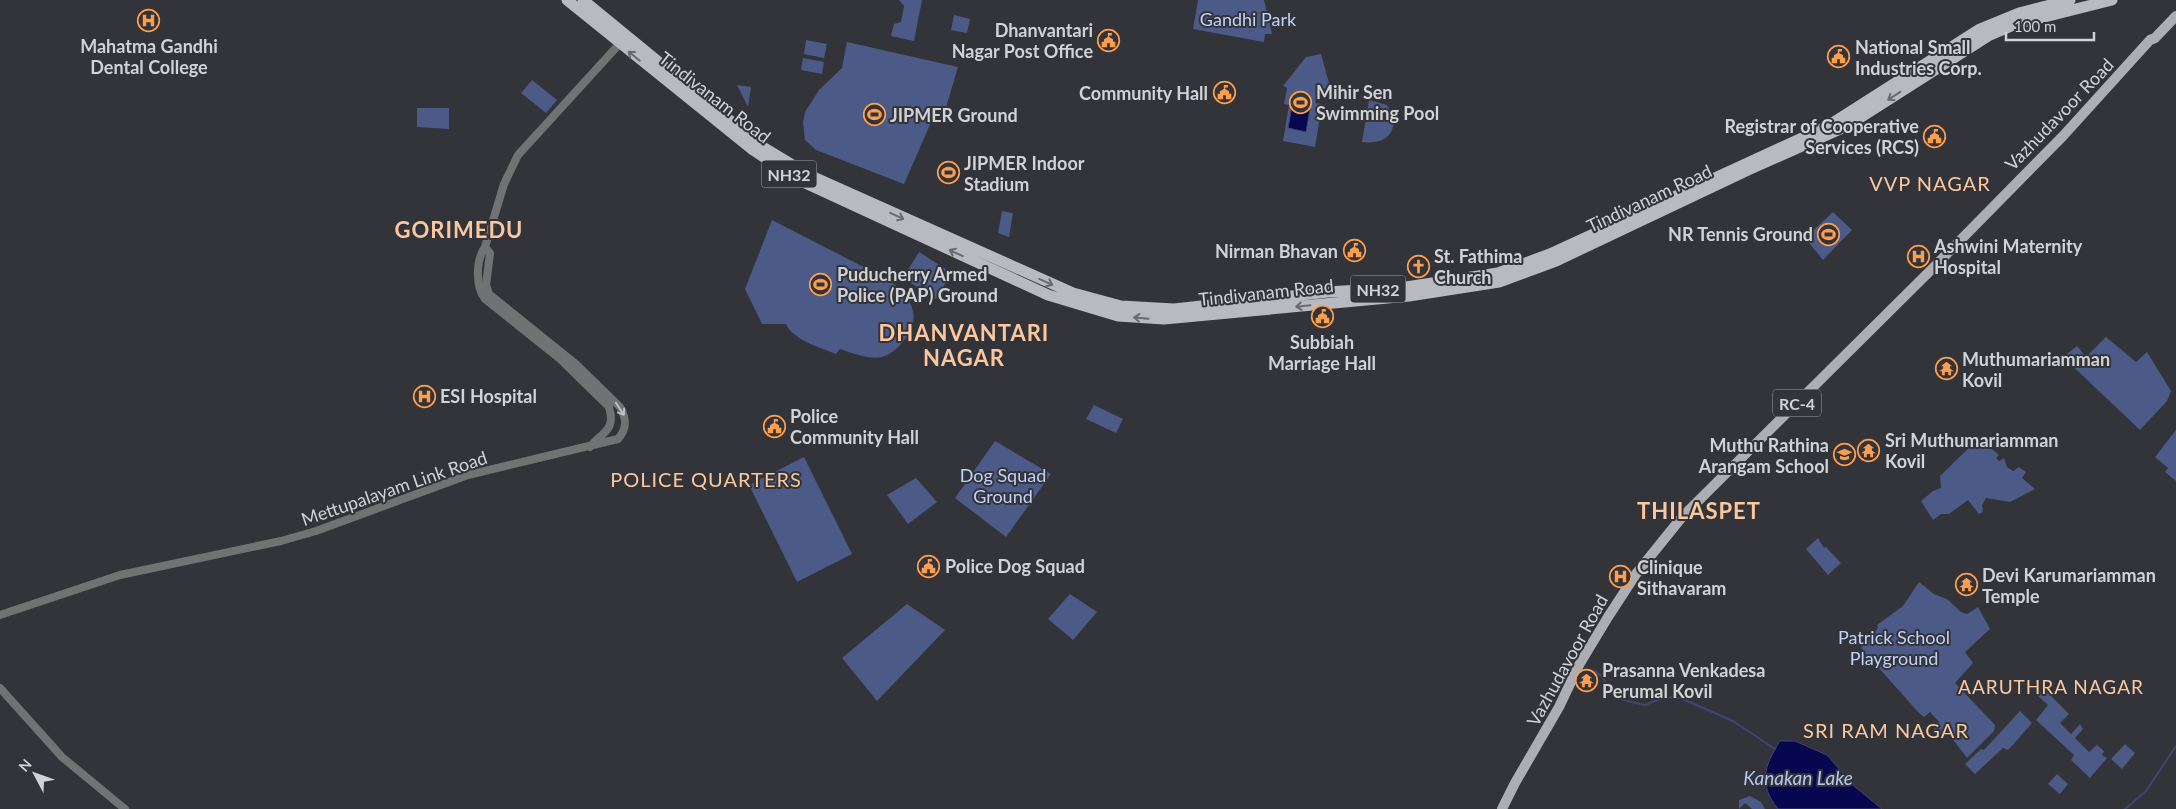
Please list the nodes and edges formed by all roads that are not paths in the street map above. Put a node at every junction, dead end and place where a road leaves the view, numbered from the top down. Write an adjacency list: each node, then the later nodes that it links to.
1 (567, 0): 7 (highway, Tindivanam Road / NH32)
2 (583, 0): 7 (highway, Tindivanam Road / NH32)
3 (2070, 0): 9 (highway, NH32, one-way to 3)
4 (2112, 0): 9 (highway, Tindivanam Road / NH32, one-way to 9)
5 (2176, 8): 8 (main road, Vazhudavoor Road / RC-4)
6 (2176, 16): 8 (main road, Vazhudavoor Road / RC-4)
7 (622, 40): 9 (highway, Tindivanam Road / NH32, one-way to 9); 9 (highway, Tindivanam Road / NH32, one-way to 7); 10 (street, Mettupalayam Link Road)
8 (2150, 40): 15 (main road, Vazhudavoor Road / RC-4)
9 (922, 232)
10 (485, 247): 11 (street); 11 (street, Mettupalayam Link Road, one-way to 11)
11 (590, 447): 12 (street, Mettupalayam Link Road)
12 (0, 615)
13 (0, 688): 14 (street)
14 (125, 809)
15 (1502, 809)

